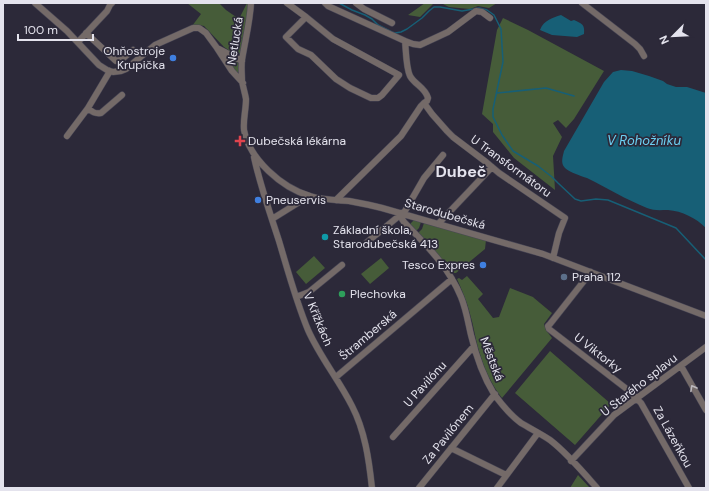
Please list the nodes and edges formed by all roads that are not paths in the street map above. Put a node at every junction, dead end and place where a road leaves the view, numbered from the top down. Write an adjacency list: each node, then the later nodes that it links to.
1 (34, 3): 13 (street)
2 (112, 3): 11 (street)
3 (251, 3): 17 (street, Netlucká)
4 (287, 3): 8 (street)
5 (325, 3): 12 (street)
6 (356, 3): 10 (street)
7 (582, 3): 16 (street)
8 (306, 17): 8 (street)
9 (490, 18): 12 (street)
10 (392, 23)
11 (86, 33): 13 (street); 15 (street)
12 (405, 41): 21 (street, U Transformátoru)
13 (78, 42): 18 (street)
14 (217, 48): 17 (street); 18 (street); 19 (street)
15 (133, 50)
16 (644, 56)
17 (242, 61): 19 (street, Netlucká)
18 (110, 71): 22 (street)
19 (242, 83): 24 (street, Starodubečská)
20 (122, 95): 22 (street)
21 (426, 100): 26 (street, U Transformátoru); 28 (street)
22 (88, 108): 23 (street)
23 (67, 136)
24 (254, 153): 27 (street, Starodubečská); 30 (street, V Křížkách)
25 (443, 154): 29 (street)
26 (492, 167): 31 (street); 33 (street, U Transformátoru)
27 (309, 196): 28 (street, Starodubečská); 30 (street)
28 (336, 200): 29 (street, Starodubečská)
29 (401, 213): 31 (street, Starodubečská); 32 (street); 36 (street, Městská)
30 (272, 219): 37 (street, V Křížkách)
31 (438, 224): 33 (street, Starodubečská)
32 (366, 244)
33 (553, 258): 35 (street, Starodubečská)
34 (342, 265): 37 (street)
35 (591, 272): 38 (street, Starodubečská); 44 (street, U Viktorky)
36 (452, 278): 39 (street, Městská); 42 (street, Štramberská)
37 (296, 297): 42 (street, V Křížkách)
38 (706, 316)
39 (474, 346): 43 (street, Městská); 47 (street, U Pavilónu)
40 (706, 347): 41 (street, U Starého splavu)
41 (681, 366): 44 (street, U Starého splavu); 45 (street, one-way to 41)
42 (336, 378): 51 (street, V Křížkách)
43 (494, 394): 46 (street, Městská); 48 (street, Za Pavilónem)
44 (637, 398): 49 (street, U Starého splavu); 55 (street, Za Lázeňkou)
45 (706, 410)
46 (538, 432): 49 (street, Městská); 50 (street)
47 (393, 437)
48 (451, 448): 50 (street); 52 (street, Za Pavilónem)
49 (572, 461): 54 (street, Městská)
50 (506, 475): 53 (street)
51 (372, 488)
52 (419, 488)
53 (497, 488)
54 (597, 488)
55 (689, 488)

